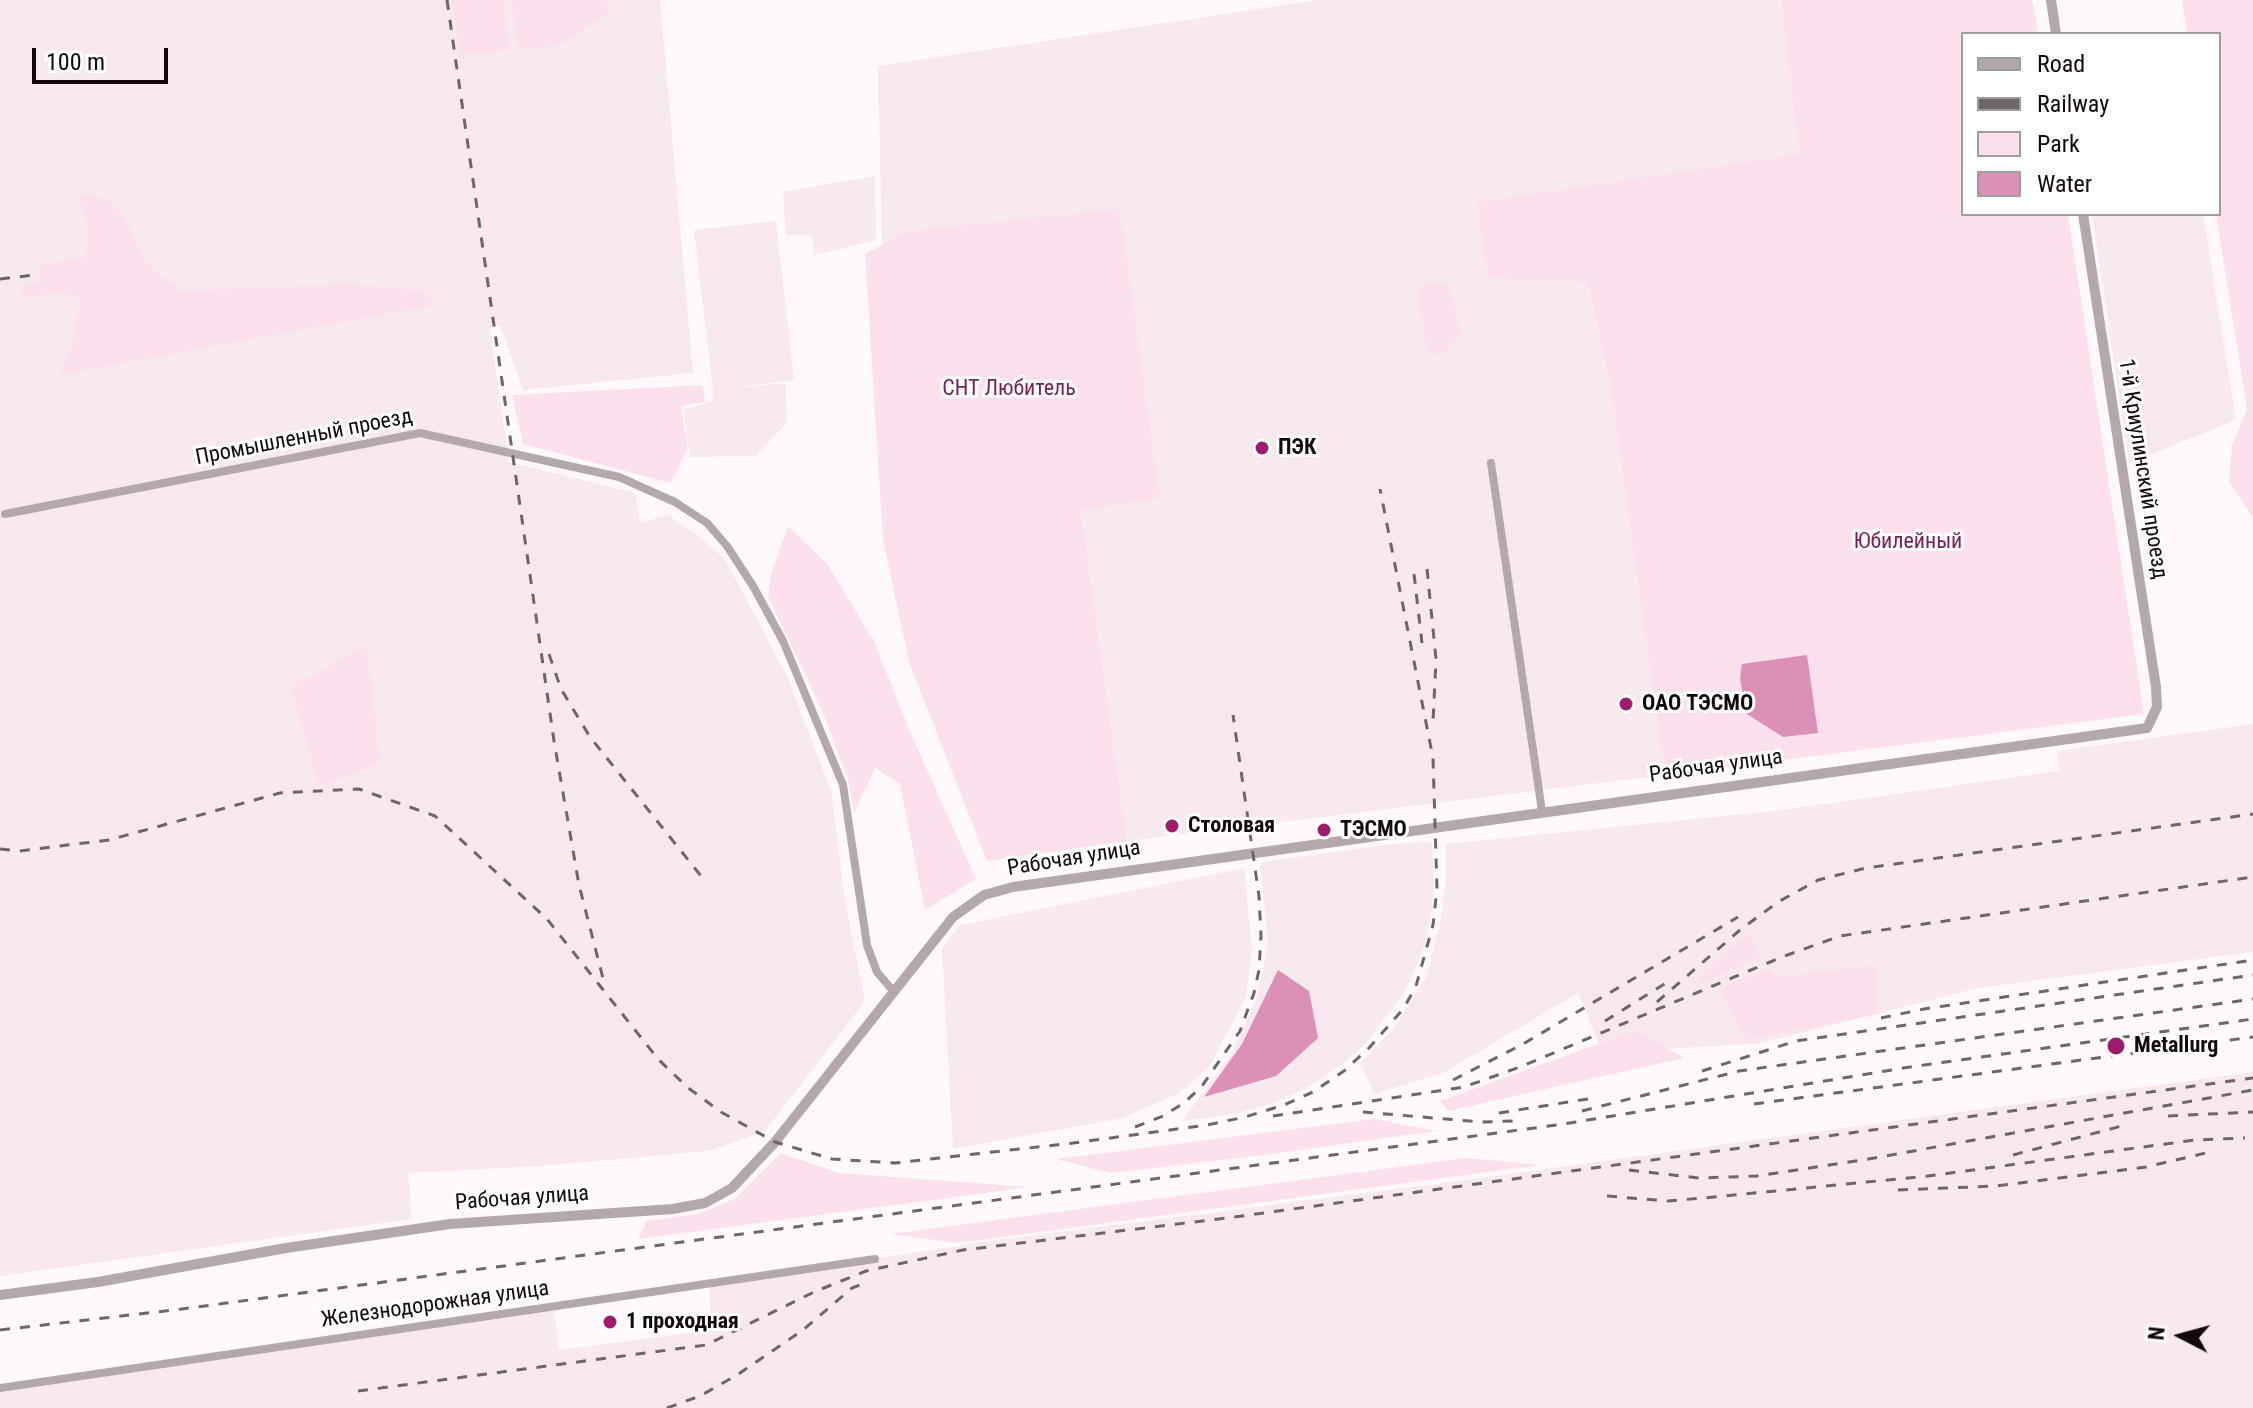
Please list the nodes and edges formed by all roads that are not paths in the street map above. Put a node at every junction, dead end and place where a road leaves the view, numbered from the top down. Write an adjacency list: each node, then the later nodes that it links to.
1 (2051, 0): 2 (street)
2 (2056, 32)
3 (2083, 216): 6 (street, 1-й Криулинский проезд)
4 (1491, 463): 7 (street)
5 (5, 514): 8 (street, Промышленный проезд)
6 (2147, 728): 7 (street, Рабочая улица)
7 (1542, 811): 8 (street, Рабочая улица)
8 (894, 992): 10 (street, Рабочая улица)
9 (875, 1259): 11 (street, Железнодорожная улица)
10 (0, 1295)
11 (0, 1388)

